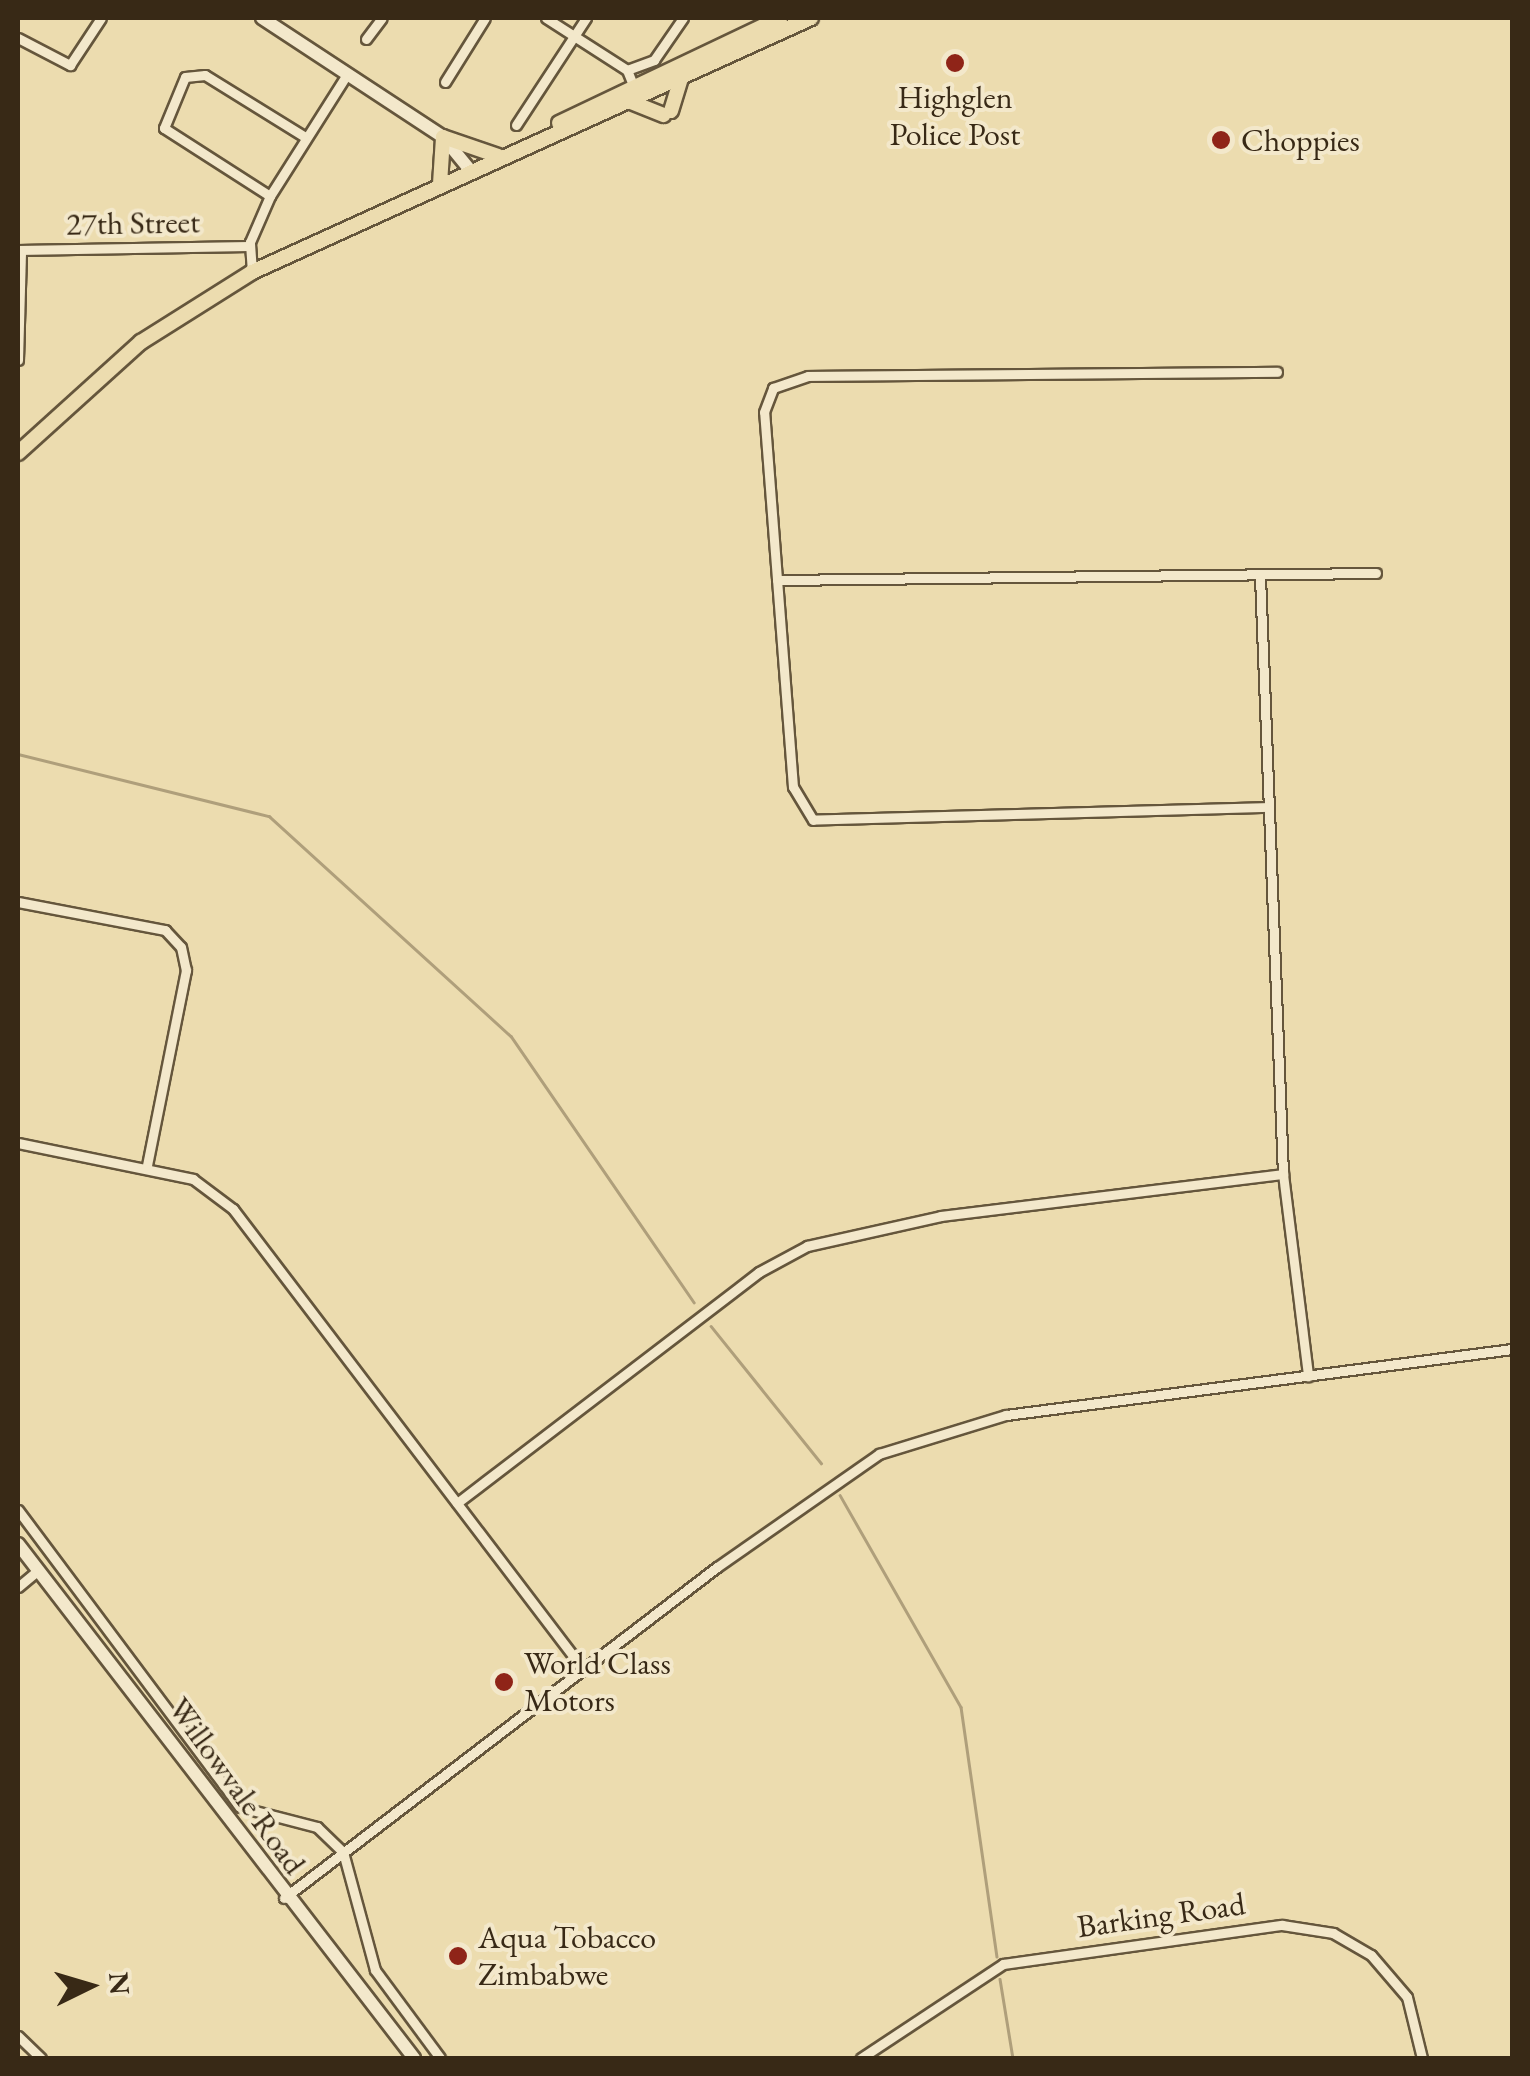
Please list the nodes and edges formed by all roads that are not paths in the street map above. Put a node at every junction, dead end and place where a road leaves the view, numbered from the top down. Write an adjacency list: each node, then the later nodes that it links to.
1 (101, 18): 11 (street)
2 (262, 18): 14 (main road)
3 (382, 18): 12 (street)
4 (485, 18): 16 (street)
5 (546, 18): 10 (street)
6 (586, 18): 10 (street)
7 (683, 18): 13 (street)
8 (780, 18): 17 (main road)
9 (811, 18): 15 (main road)
10 (575, 36): 13 (street); 18 (street)
11 (18, 38)
12 (366, 39)
13 (627, 70): 17 (street)
14 (347, 74): 19 (street); 20 (main road)
15 (682, 79): 17 (main road); 17 (main road)
16 (445, 82)
17 (632, 94): 21 (main road)
18 (516, 125)
19 (305, 137): 24 (street); 24 (street)
20 (443, 138): 21 (main road); 22 (main road); 23 (main road)
21 (498, 156): 22 (main road)
22 (470, 170): 23 (main road)
23 (440, 184): 27 (main road)
24 (270, 196): 25 (street)
25 (249, 246): 26 (street, 27th Street); 27 (street)
26 (19, 250): 28 (street)
27 (252, 272): 30 (main road)
28 (18, 360)
29 (1277, 372): 33 (street)
30 (18, 453)
31 (1376, 573): 32 (street)
32 (1260, 576): 33 (street); 34 (street)
33 (777, 580): 34 (street)
34 (1266, 806): 38 (street)
35 (18, 902): 37 (street)
36 (18, 1143): 37 (street)
37 (147, 1166): 41 (street)
38 (1283, 1174): 40 (street); 41 (street)
39 (1512, 1349): 40 (street)
40 (1308, 1376): 46 (street)
41 (456, 1503): 46 (street)
42 (18, 1510): 47 (street)
43 (18, 1544): 44 (main road, Willowvale Road)
44 (37, 1571): 45 (street); 48 (main road, Willowvale Road)
45 (18, 1588)
46 (583, 1669): 47 (street)
47 (343, 1852): 48 (street); 52 (street)
48 (284, 1898): 51 (main road, Willowvale Road)
49 (18, 2036): 50 (street)
50 (41, 2058)
51 (414, 2058)
52 (440, 2058)
53 (861, 2058): 54 (street, Barking Road)
54 (1422, 2058)

